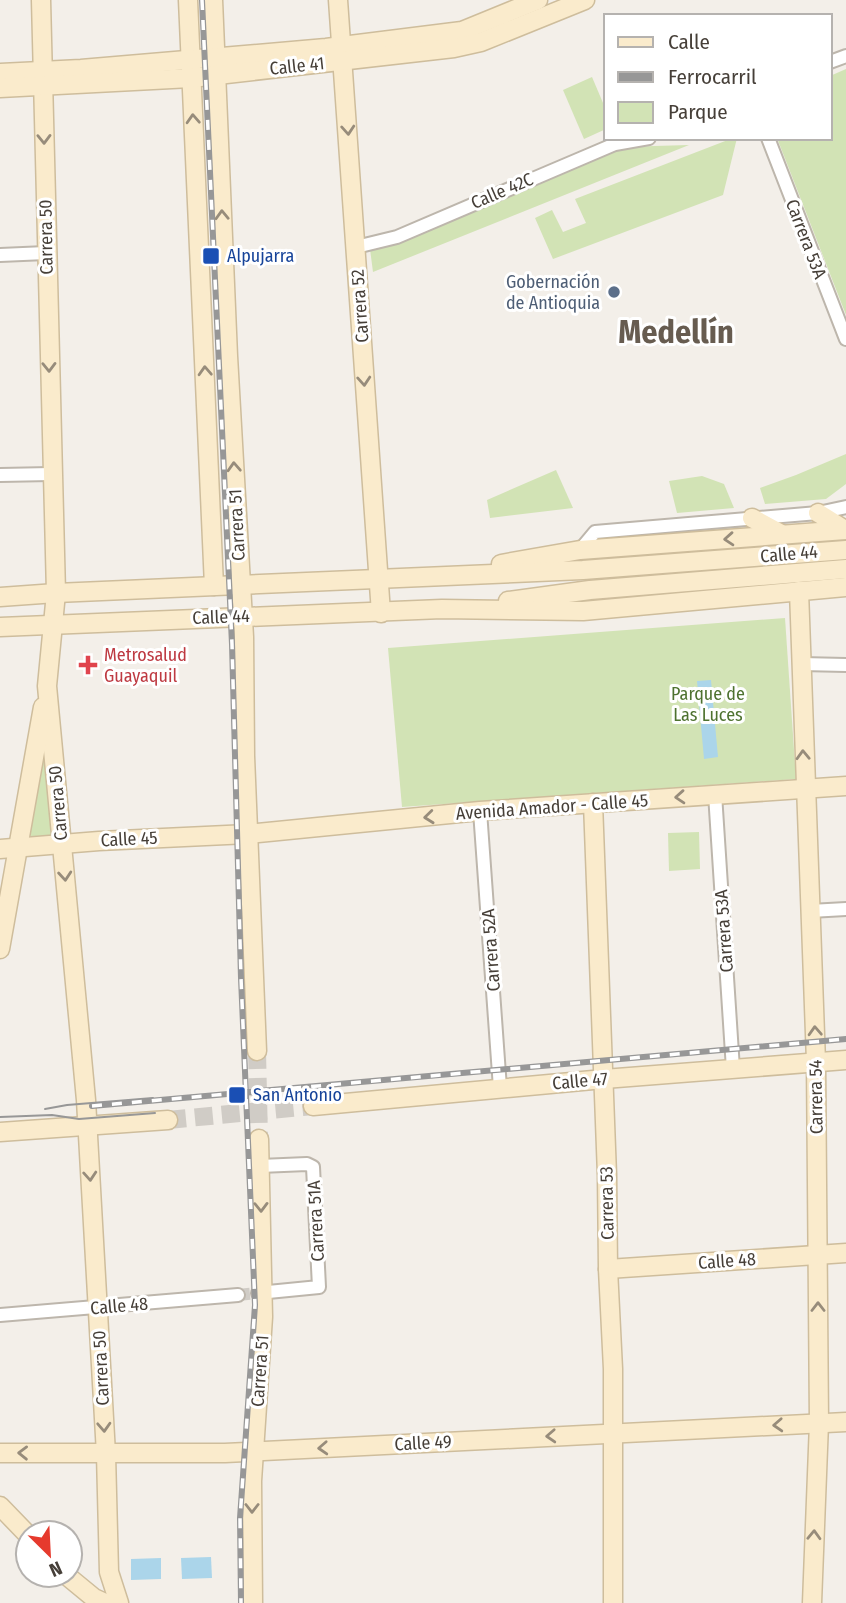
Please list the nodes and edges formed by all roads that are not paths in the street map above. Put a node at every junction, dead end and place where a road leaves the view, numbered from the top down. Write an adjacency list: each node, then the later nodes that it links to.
1 (41, 0): 12 (street, Carrera 50)
2 (188, 0): 10 (street, Carrera 51)
3 (213, 0): 9 (street, Carrera 51)
4 (338, 0): 8 (street, Carrera 52)
5 (539, 0): 7 (street); 8 (street, Calle 41)
6 (585, 0): 7 (street, Calle 41)
7 (532, 21): 8 (street, Calle 41)
8 (342, 54): 9 (street, Calle 41); 16 (street, Carrera 52, one-way to 16)
9 (216, 66): 10 (street, Calle 41); 32 (street, Carrera 51, one-way to 9)
10 (191, 69): 12 (street, Calle 41); 33 (street, Carrera 51, one-way to 10)
11 (0, 72): 12 (street, Calle 41)
12 (43, 78): 13 (street, Calle 41); 17 (street, Carrera 50, one-way to 17)
13 (0, 88)
14 (638, 140): 16 (street, Calle 42C)
15 (769, 140): 19 (street, Carrera 53A)
16 (356, 247): 31 (street, Carrera 52, one-way to 31)
17 (46, 253): 18 (street); 20 (street, Carrera 50, one-way to 20)
18 (0, 255)
19 (846, 339)
20 (51, 474): 21 (street); 36 (street, Carrera 50)
21 (0, 475)
22 (846, 507): 23 (street, Calle 44)
23 (818, 513): 24 (street, Calle 44); 25 (street)
24 (752, 518): 26 (street); 27 (street, Calle 44)
25 (845, 530): 26 (street, Calle 44)
26 (783, 535): 27 (street, Calle 44, one-way to 27)
27 (580, 550): 30 (street, Calle 44)
28 (846, 550): 30 (street, Calle 44)
29 (846, 569): 38 (street, Calle 44)
30 (438, 576): 31 (street, Calle 44)
31 (377, 580): 32 (street, Calle 44); 39 (street, Carrera 52)
32 (240, 584): 33 (street, Calle 44); 40 (street, Carrera 51)
33 (214, 586): 36 (street, Calle 44)
34 (846, 587): 35 (street, Calle 44)
35 (799, 591): 38 (street, Calle 44); 43 (street, Carrera 54)
36 (56, 593): 37 (street, Calle 44); 41 (street, Carrera 50)
37 (0, 595)
38 (442, 609): 39 (street, Calle 44)
39 (381, 613): 40 (street, Calle 44)
40 (242, 616): 41 (street, Calle 44); 51 (street, Carrera 51)
41 (54, 624): 42 (street, Calle 44); 45 (street, Carrera 50)
42 (0, 627)
43 (801, 664): 44 (street); 47 (street, Carrera 54, one-way to 43)
44 (846, 664)
45 (47, 686): 52 (street, Carrera 50); 53 (street)
46 (846, 786): 47 (street, Avenida Amador - Calle 45)
47 (804, 788): 48 (street, Avenida Amador - Calle 45); 55 (street, Carrera 54)
48 (715, 794): 49 (street, Avenida Amador - Calle 45, one-way to 49); 60 (street, Carrera 53A)
49 (593, 803): 50 (street, Avenida Amador - Calle 45); 61 (street, Carrera 53)
50 (480, 811): 51 (street, Avenida Amador - Calle 45, one-way to 51); 62 (street, Carrera 52A)
51 (253, 833): 52 (street, Calle 45); 57 (street, Carrera 51)
52 (62, 844): 53 (street, Calle 45); 65 (street, Carrera 50, one-way to 65)
53 (9, 848): 56 (street)
54 (846, 909): 55 (street)
55 (810, 911): 59 (street, Carrera 54, one-way to 55)
56 (0, 949)
57 (257, 1051)
58 (846, 1060): 59 (street, Calle 47)
59 (816, 1062): 60 (street, Calle 47); 70 (street, Carrera 54)
60 (733, 1069): 61 (street, Calle 47)
61 (604, 1079): 62 (street, Calle 47); 71 (street, Carrera 53)
62 (500, 1088): 63 (street, Calle 47)
63 (313, 1106)
64 (168, 1120): 65 (street)
65 (87, 1127): 66 (street); 74 (street, Carrera 50, one-way to 74)
66 (0, 1132)
67 (259, 1139): 68 (street, Carrera 51)
68 (260, 1166): 72 (street, Carrera 51, one-way to 72); 72 (street, Carrera 51A)
69 (846, 1253): 70 (street, Calle 48)
70 (818, 1255): 71 (street, Calle 48); 77 (street, Carrera 54, one-way to 70)
71 (608, 1269): 78 (street, Carrera 53)
72 (261, 1293): 80 (street, Carrera 51)
73 (238, 1295): 74 (street, Calle 48)
74 (98, 1308): 75 (street, Calle 48); 81 (street, Carrera 50, one-way to 81)
75 (0, 1315)
76 (846, 1422): 77 (street, Calle 49)
77 (819, 1423): 78 (street, Calle 49, one-way to 78); 89 (street, Carrera 54, one-way to 77)
78 (613, 1433): 80 (street, Calle 49, one-way to 80); 88 (street, Carrera 53)
79 (0, 1452): 81 (street, Calle 49, one-way to 79)
80 (255, 1452): 81 (street, Calle 49); 87 (street, Carrera 51, one-way to 87)
81 (106, 1454): 86 (street, Carrera 50)
82 (0, 1506): 83 (street)
83 (14, 1520)
84 (83, 1589): 85 (street)
85 (105, 1603)
86 (118, 1603)
87 (253, 1603)
88 (613, 1603)
89 (811, 1603)

